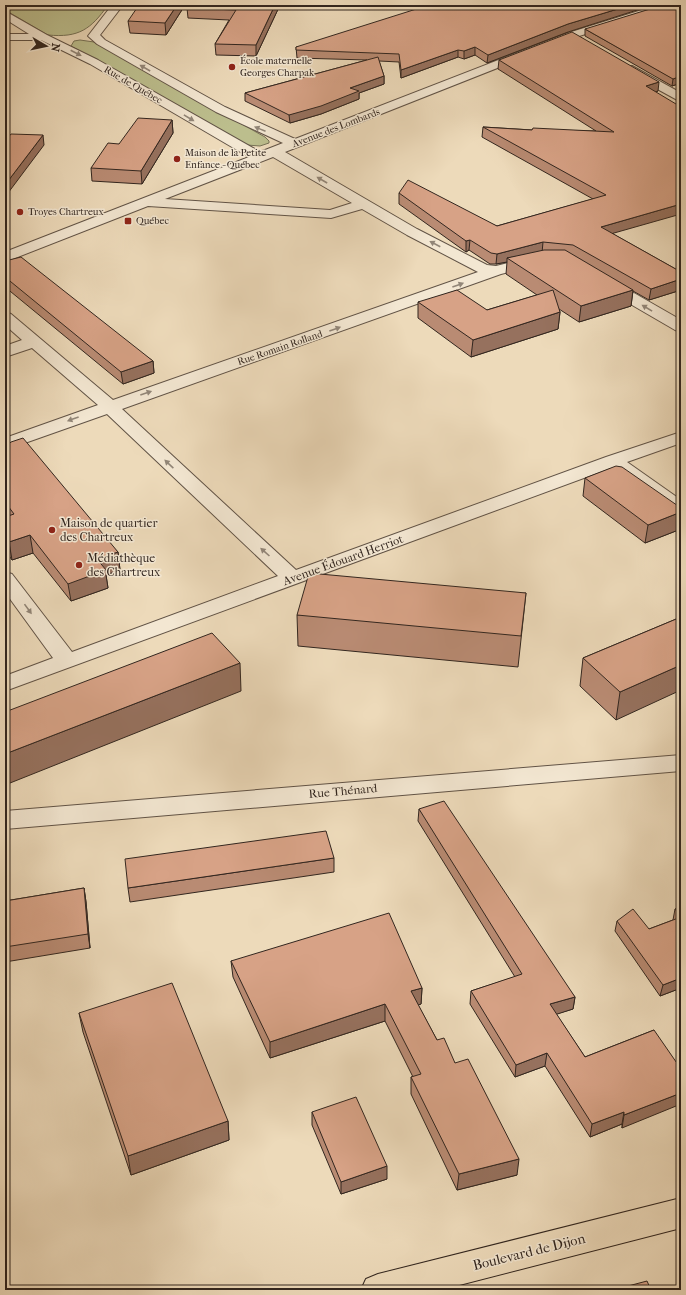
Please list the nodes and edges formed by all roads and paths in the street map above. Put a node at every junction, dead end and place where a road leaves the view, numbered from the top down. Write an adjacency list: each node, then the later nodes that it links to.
1 (118, 5): 5 (street)
2 (669, 5): 4 (street, Avenue des Lombards)
3 (5, 14): 7 (street, Rue de Québec)
4 (572, 35): 8 (street); 11 (street, Avenue des Lombards)
5 (94, 36): 7 (street); 11 (street, Rue de Québec, one-way to 5)
6 (5, 37): 7 (street)
7 (49, 40): 13 (street, Rue de Québec, one-way to 13)
8 (584, 42)
9 (623, 64): 10 (street)
10 (681, 98)
11 (296, 144): 12 (street, Avenue des Lombards)
12 (275, 152): 13 (street, Avenue des Lombards); 15 (street, one-way to 12)
13 (260, 158): 14 (street, Avenue des Lombards)
14 (147, 203): 15 (street); 16 (street, Avenue des Lombards)
15 (364, 204): 18 (street, one-way to 15)
16 (5, 257)
17 (550, 260): 18 (street, Rue Romain Rolland)
18 (496, 271): 24 (street, Rue Romain Rolland, one-way to 18)
19 (594, 276): 21 (street, one-way to 19)
20 (5, 317): 22 (street)
21 (681, 327)
22 (34, 342): 23 (street); 24 (street)
23 (5, 352)
24 (109, 406): 26 (street, Rue Romain Rolland, one-way to 26); 30 (street, one-way to 24)
25 (681, 437): 27 (street, Avenue Édouard Herriot)
26 (5, 444)
27 (613, 461): 28 (street); 30 (street, Avenue Édouard Herriot)
28 (681, 509)
29 (5, 578): 31 (street, one-way to 31)
30 (293, 579): 31 (street, Avenue Édouard Herriot)
31 (67, 661): 32 (street, Avenue Édouard Herriot)
32 (5, 684)
33 (681, 763): 34 (street, Rue Thénard)
34 (5, 820)
35 (681, 1214): 36 (main road, Boulevard de Dijon)
36 (378, 1290)

